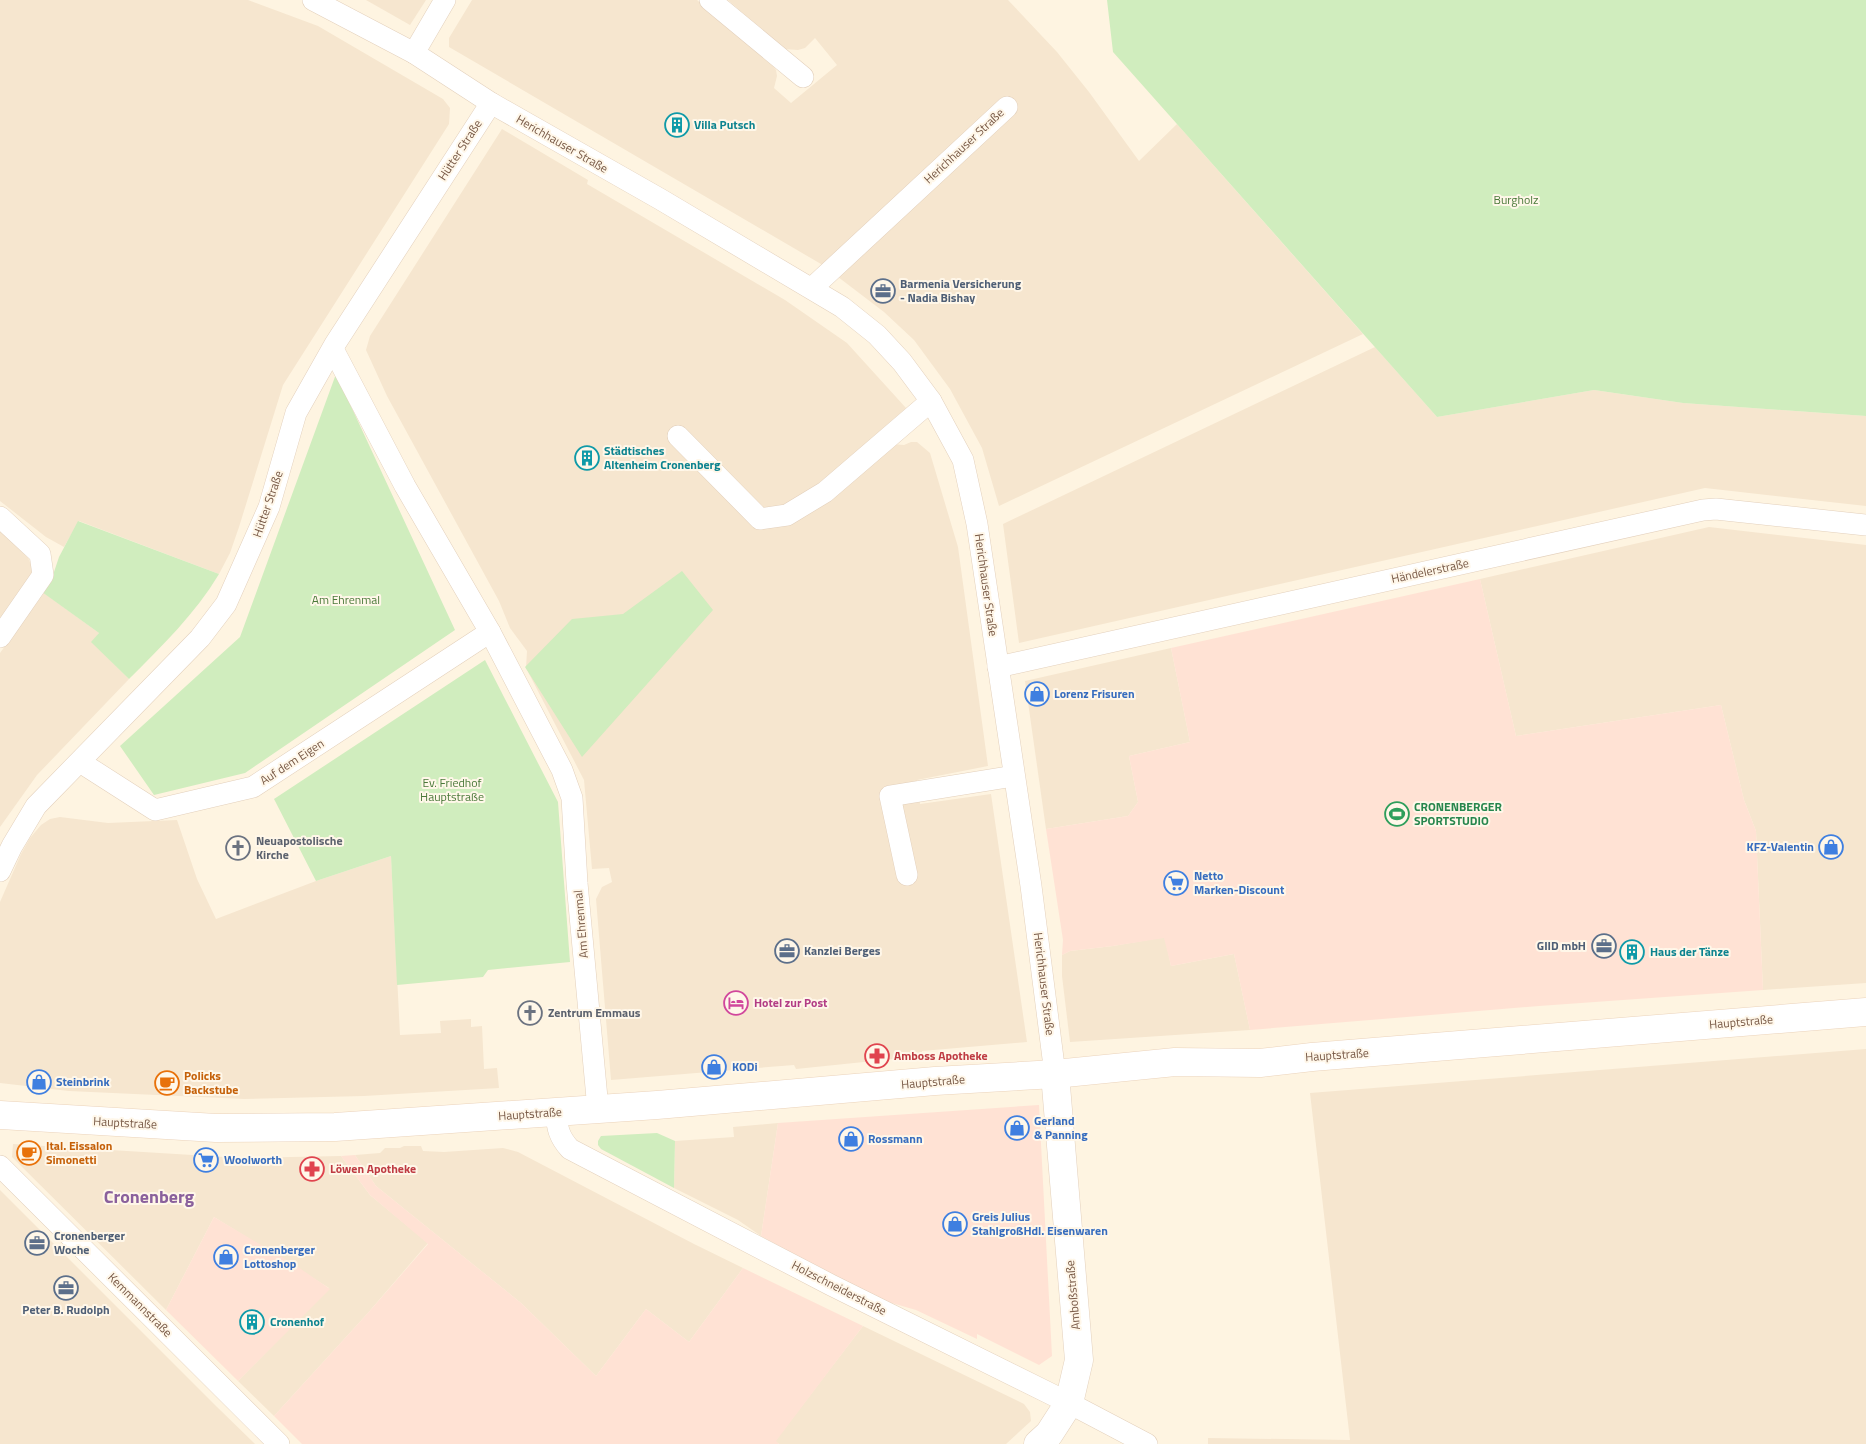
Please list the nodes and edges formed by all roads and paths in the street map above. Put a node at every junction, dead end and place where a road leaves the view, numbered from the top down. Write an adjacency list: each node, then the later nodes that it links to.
1 (312, 0): 4 (street, Herichhauser Straße)
2 (445, 0): 4 (street)
3 (710, 0): 5 (street)
4 (414, 53): 6 (street, Herichhauser Straße)
5 (802, 77)
6 (491, 103): 8 (street, Herichhauser Straße); 9 (street, Hütter Straße)
7 (1006, 107): 8 (street, Herichhauser Straße)
8 (812, 288): 10 (street, Herichhauser Straße)
9 (333, 349): 14 (street, Am Ehrenmal); 17 (street, Hütter Straße)
10 (931, 401): 11 (street); 16 (street, Herichhauser Straße)
11 (678, 436)
12 (0, 517): 15 (street)
13 (1866, 525): 16 (street, Händelerstraße)
14 (490, 632): 17 (street, Auf dem Eigen); 23 (street, Am Ehrenmal)
15 (0, 637)
16 (998, 667): 18 (street, Herichhauser Straße)
17 (80, 762): 19 (street, Hütter Straße)
18 (1014, 776): 20 (street); 22 (street, Herichhauser Straße)
19 (0, 871)
20 (907, 875)
21 (1866, 1012): 22 (main road, Hauptstraße)
22 (1055, 1074): 23 (main road, Hauptstraße); 27 (main road, Amboßstraße)
23 (598, 1109): 24 (main road, Hauptstraße)
24 (556, 1112): 25 (main road, Hauptstraße); 27 (street, Holzschneiderstraße)
25 (0, 1115)
26 (0, 1166): 28 (street, Kemmannstraße)
27 (1069, 1402): 29 (main road, Amboßstraße); 30 (street, Holzschneiderstraße)
28 (279, 1444)
29 (1038, 1444)
30 (1147, 1444)

